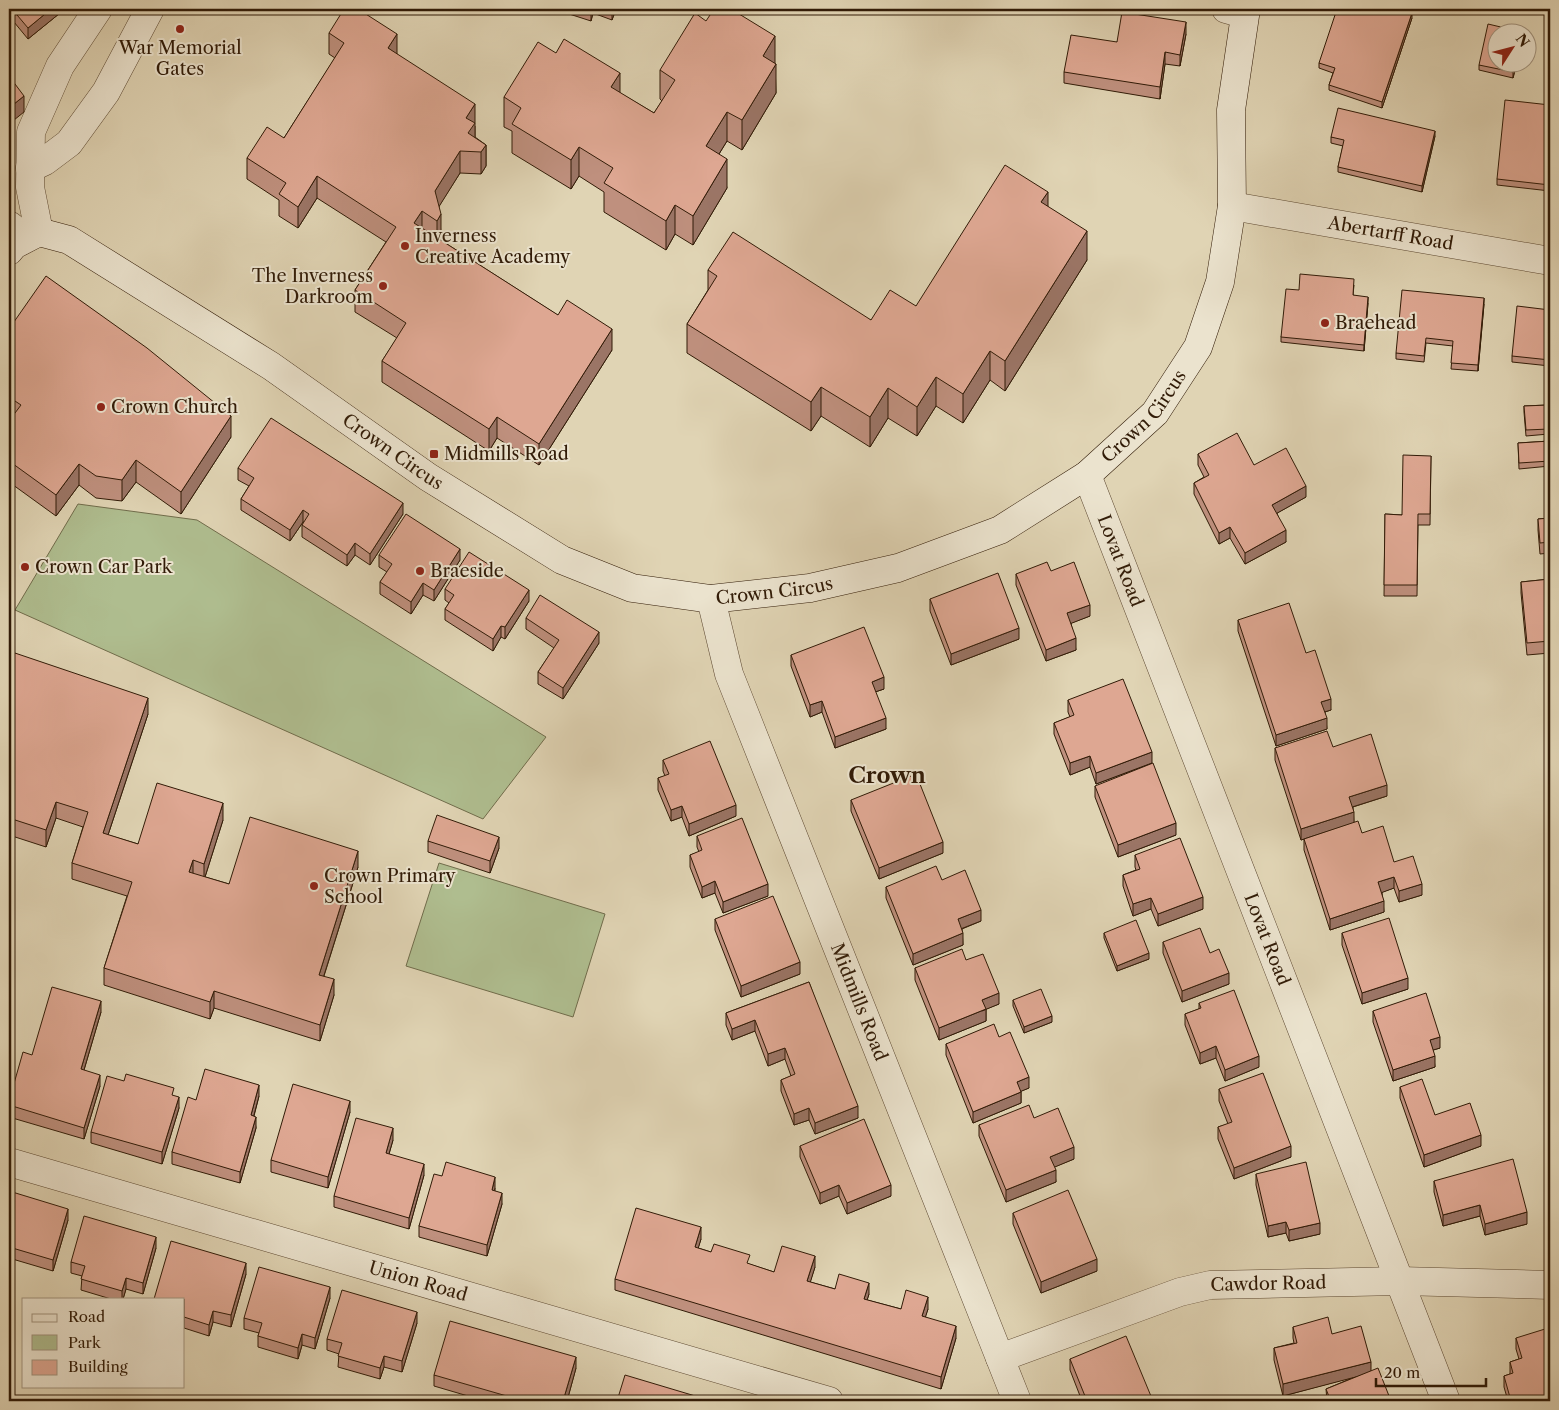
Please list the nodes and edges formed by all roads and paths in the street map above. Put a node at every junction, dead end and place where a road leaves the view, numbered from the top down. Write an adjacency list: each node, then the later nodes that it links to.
1 (98, 9): 4 (street)
2 (150, 9): 4 (street)
3 (1238, 11): 5 (street, Crown Circus)
4 (30, 168): 6 (street)
5 (1232, 206): 7 (street, Abertarff Road); 8 (street, Crown Circus)
6 (21, 236): 9 (street, Crown Circus)
7 (1550, 261)
8 (1087, 475): 9 (street, Crown Circus); 11 (street, Lovat Road)
9 (711, 599): 13 (street, Midmills Road)
10 (9, 1162): 14 (street, Union Road)
11 (1400, 1281): 12 (street, Cawdor Road); 13 (street, Cawdor Road); 16 (street, Lovat Road)
12 (1550, 1285)
13 (1000, 1358): 15 (street, Midmills Road)
14 (829, 1401)
15 (1017, 1401)
16 (1446, 1401)

